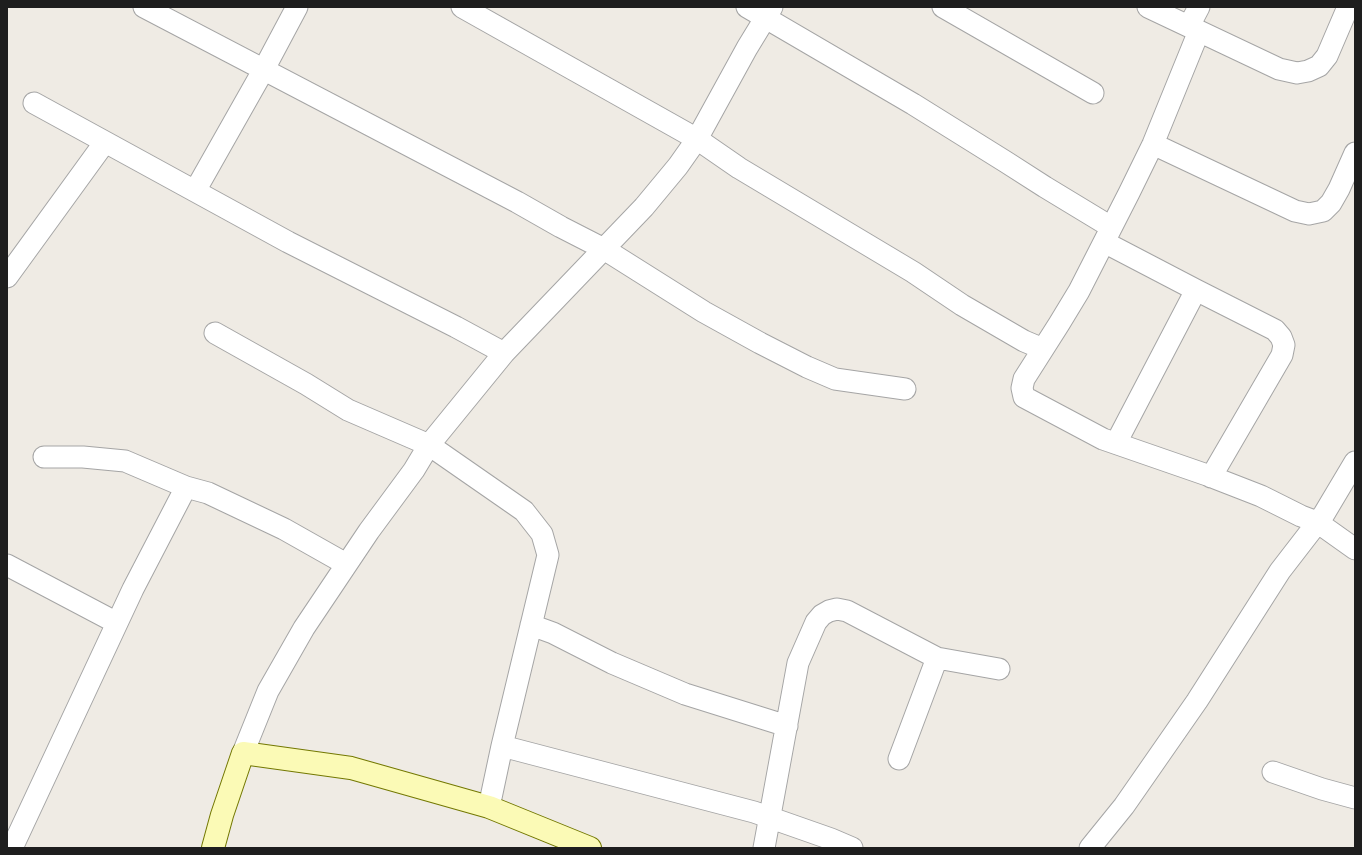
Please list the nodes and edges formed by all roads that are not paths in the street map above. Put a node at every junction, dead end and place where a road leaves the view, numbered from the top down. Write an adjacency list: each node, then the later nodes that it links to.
1 (144, 7): 11 (street)
2 (297, 7): 11 (street)
3 (462, 7): 14 (street)
4 (747, 7): 9 (street)
5 (943, 7): 12 (street)
6 (1148, 7): 10 (street)
7 (1198, 7): 10 (street)
8 (1348, 7): 10 (street)
9 (769, 12): 14 (street); 20 (street)
10 (1194, 28): 16 (street)
11 (264, 69): 18 (street); 21 (street)
12 (1093, 93)
13 (34, 102): 15 (street)
14 (697, 138): 21 (street); 25 (street)
15 (106, 142): 18 (street); 22 (street)
16 (1153, 144): 19 (street); 20 (street)
17 (1355, 153): 19 (street)
18 (195, 191): 26 (street)
19 (1347, 194)
20 (1108, 234): 23 (street); 25 (street)
21 (604, 249): 26 (street); 27 (street)
22 (7, 277)
23 (1196, 290): 28 (street); 32 (street)
24 (216, 333): 29 (street)
25 (1043, 349): 28 (street)
26 (504, 353): 29 (street)
27 (905, 389)
28 (1116, 443): 32 (street)
29 (429, 445): 36 (street); 39 (street)
30 (44, 457): 33 (street)
31 (1355, 462): 34 (street)
32 (1211, 476): 34 (street)
33 (186, 487): 36 (street); 38 (street)
34 (1317, 522): 35 (street); 55 (street)
35 (1355, 549)
36 (346, 564): 44 (street)
37 (7, 565): 38 (street)
38 (117, 623): 50 (street)
39 (531, 625): 42 (street); 43 (street)
40 (937, 658): 41 (street); 42 (street); 45 (street)
41 (999, 669)
42 (787, 726): 49 (street)
43 (502, 746): 48 (street); 49 (street)
44 (243, 753): 48 (street); 51 (street)
45 (899, 759)
46 (1273, 772): 47 (street)
47 (1355, 798)
48 (489, 807): 52 (street)
49 (770, 817): 53 (street); 54 (street)
50 (12, 848)
51 (213, 848)
52 (590, 848)
53 (764, 848)
54 (852, 848)
55 (1090, 848)

